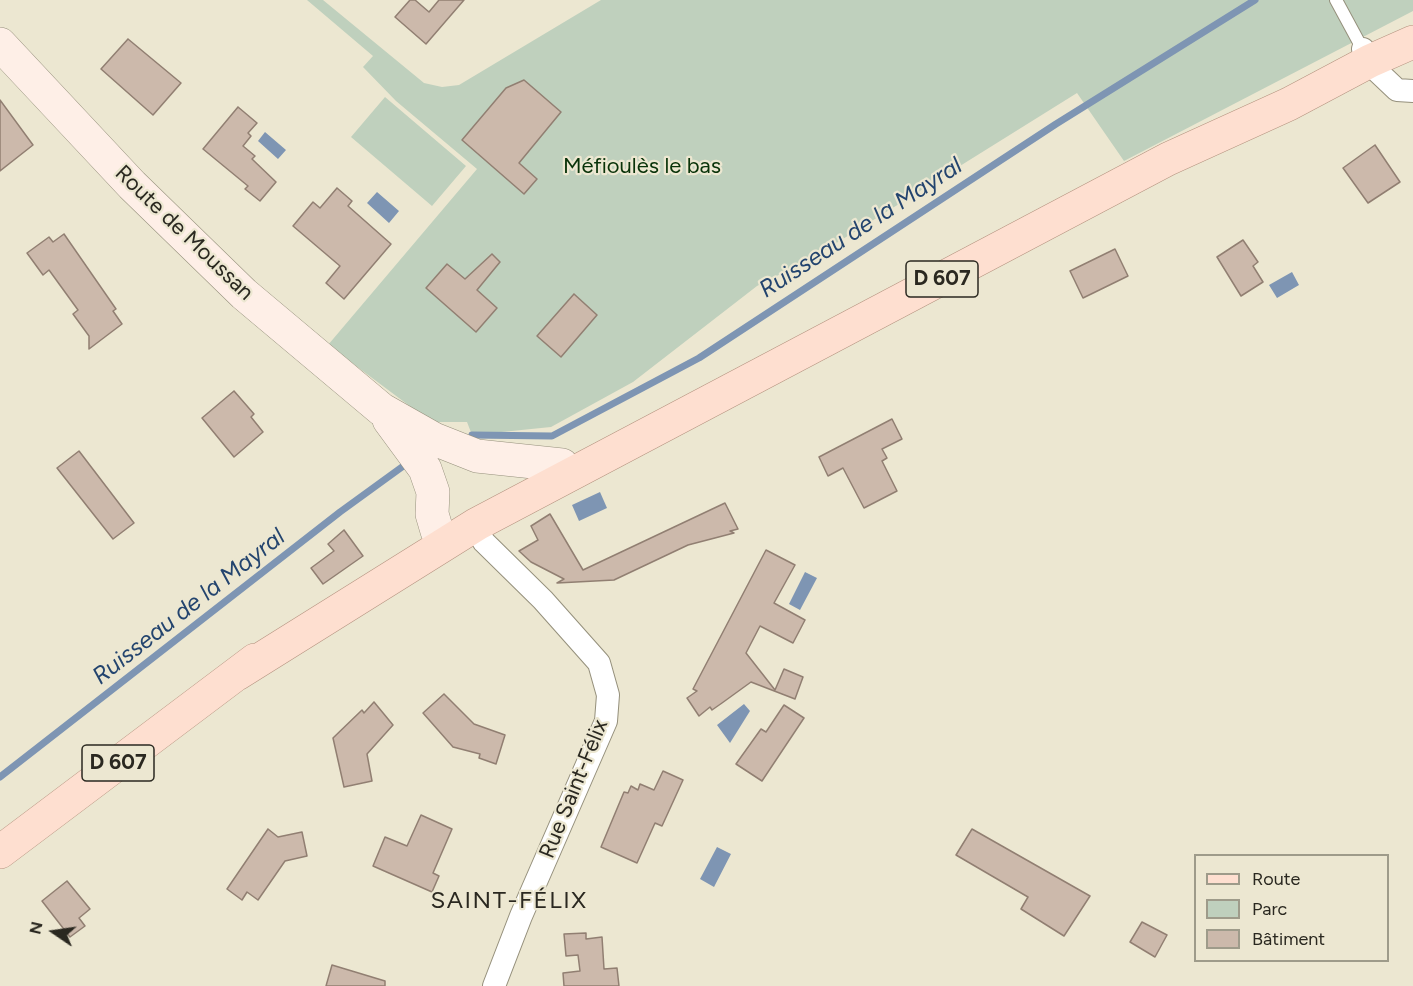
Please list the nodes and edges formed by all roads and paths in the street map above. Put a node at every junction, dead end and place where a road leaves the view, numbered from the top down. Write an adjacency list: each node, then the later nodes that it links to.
1 (1336, 0): 5 (lane)
2 (1413, 21): 5 (main road, D 607)
3 (1413, 42): 5 (main road, D 607)
4 (0, 44): 8 (street, Route de Moussan)
5 (1366, 55): 6 (street); 7 (main road, D 607)
6 (1413, 91)
7 (715, 397): 9 (main road, D 607); 10 (main road, D 607)
8 (381, 409): 9 (street); 11 (street)
9 (562, 465): 11 (main road, D 607)
10 (477, 524): 12 (main road, D 607); 14 (street, Rue Saint-Félix)
11 (437, 531): 12 (main road, D 607)
12 (237, 674): 13 (main road, D 607)
13 (0, 852)
14 (494, 986)

